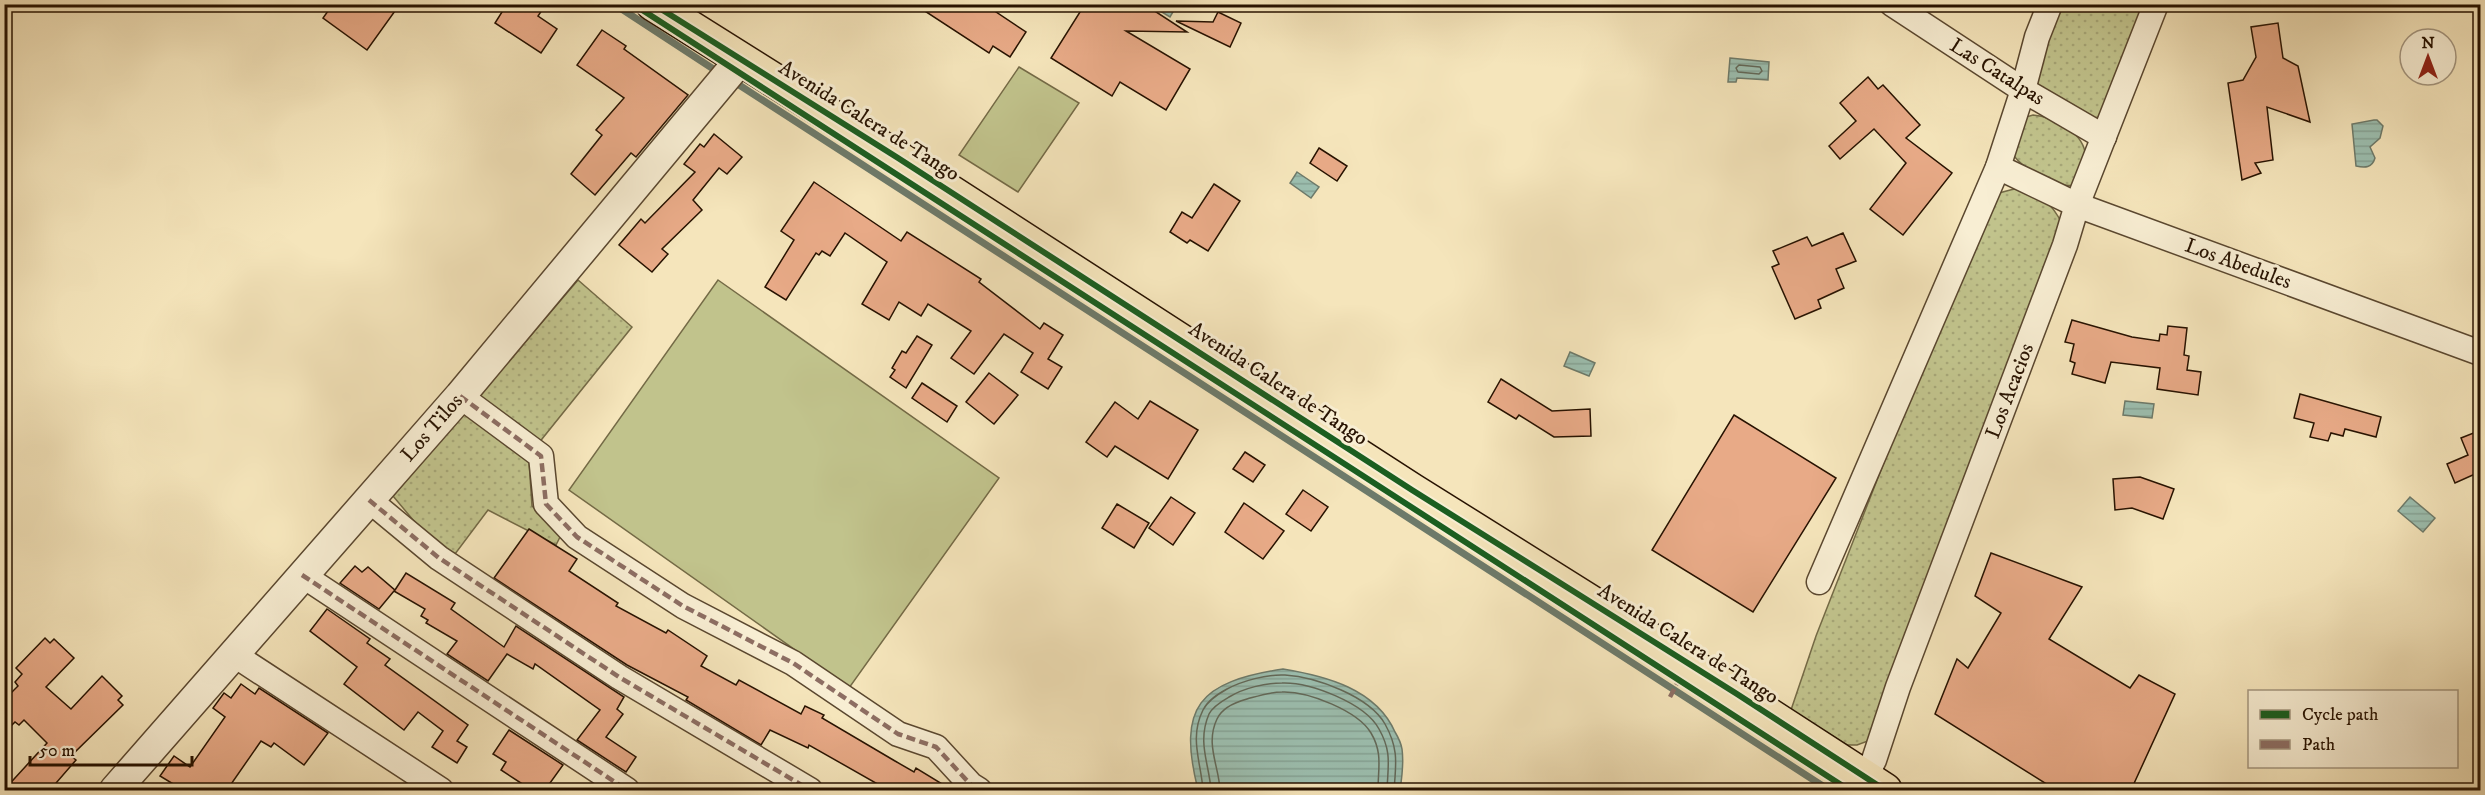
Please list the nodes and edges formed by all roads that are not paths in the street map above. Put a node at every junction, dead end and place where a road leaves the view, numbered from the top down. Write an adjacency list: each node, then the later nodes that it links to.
1 (653, 4): 5 (main road, Avenida Calera de Tango)
2 (1892, 4): 6 (street, Las Catalpas)
3 (2050, 4): 6 (street)
4 (2156, 4): 7 (street, Los Acacios)
5 (730, 74): 11 (street, Los Tilos); 16 (main road, Avenida Calera de Tango)
6 (2023, 90): 7 (street, Las Catalpas); 8 (street)
7 (2104, 137): 9 (street, Los Acacios)
8 (1998, 167): 9 (street, Los Abedules); 14 (street)
9 (2077, 205): 10 (street, Los Abedules); 16 (street, Los Acacios)
10 (2481, 353)
11 (460, 396): 12 (street, Los Tilos); 21 (street)
12 (369, 500): 13 (street, Los Tilos); 20 (street)
13 (302, 575): 15 (street, Los Tilos); 19 (street)
14 (1819, 582)
15 (233, 654): 17 (street, Los Tilos); 18 (street)
16 (1875, 784)
17 (115, 790)
18 (441, 790)
19 (627, 790)
20 (810, 790)
21 (979, 790)

